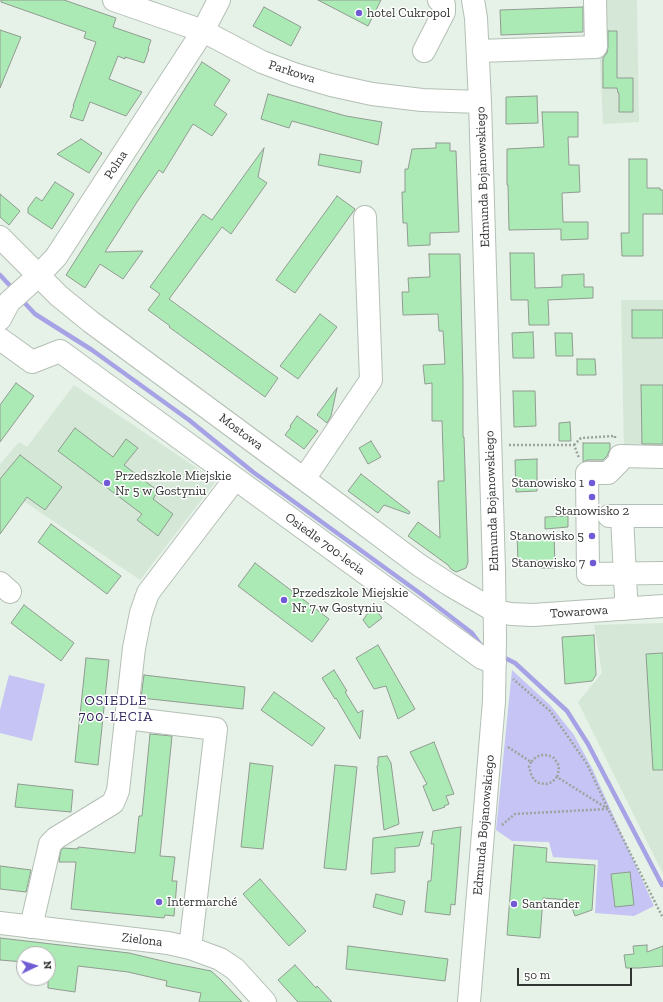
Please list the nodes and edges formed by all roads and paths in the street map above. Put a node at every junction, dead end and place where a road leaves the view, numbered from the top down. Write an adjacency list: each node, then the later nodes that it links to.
1 (114, 0): 6 (street, Parkowa)
2 (219, 0): 6 (street, Polna)
3 (439, 0): 7 (street)
4 (473, 0): 8 (street, Edmunda Bojanowskiego)
5 (595, 0): 8 (street)
6 (202, 31): 9 (street, Parkowa); 12 (street, Polna)
7 (424, 51)
8 (478, 51): 9 (street, Edmunda Bojanowskiego)
9 (480, 102): 25 (street, Edmunda Bojanowskiego)
10 (365, 217): 19 (street)
11 (0, 237): 12 (street, Mostowa)
12 (34, 279): 13 (street, Polna); 19 (street, Mostowa)
13 (4, 311)
14 (0, 339): 18 (street, Osiedle 700-lecia)
15 (615, 443): 16 (path)
16 (574, 445)
17 (663, 456): 22 (street)
18 (235, 479): 26 (street, Osiedle 700-lecia); 27 (street)
19 (304, 479): 25 (street, Mostowa)
20 (663, 516): 22 (street)
21 (663, 573): 22 (street)
22 (625, 574): 24 (street)
23 (663, 606): 24 (street, Towarowa)
24 (624, 609): 25 (street, Towarowa)
25 (495, 611): 26 (street, Edmunda Bojanowskiego)
26 (501, 669): 31 (path); 38 (street, Edmunda Bojanowskiego)
27 (126, 718): 35 (street); 36 (street)
28 (504, 744): 29 (path)
29 (531, 762): 30 (path); 30 (path)
30 (557, 777): 31 (path)
31 (608, 809): 32 (path); 33 (path)
32 (500, 827)
33 (663, 918)
34 (0, 923): 35 (street, Zielona)
35 (31, 927): 36 (street, Zielona)
36 (190, 948): 37 (street, Zielona)
37 (265, 1002)
38 (469, 1002)

